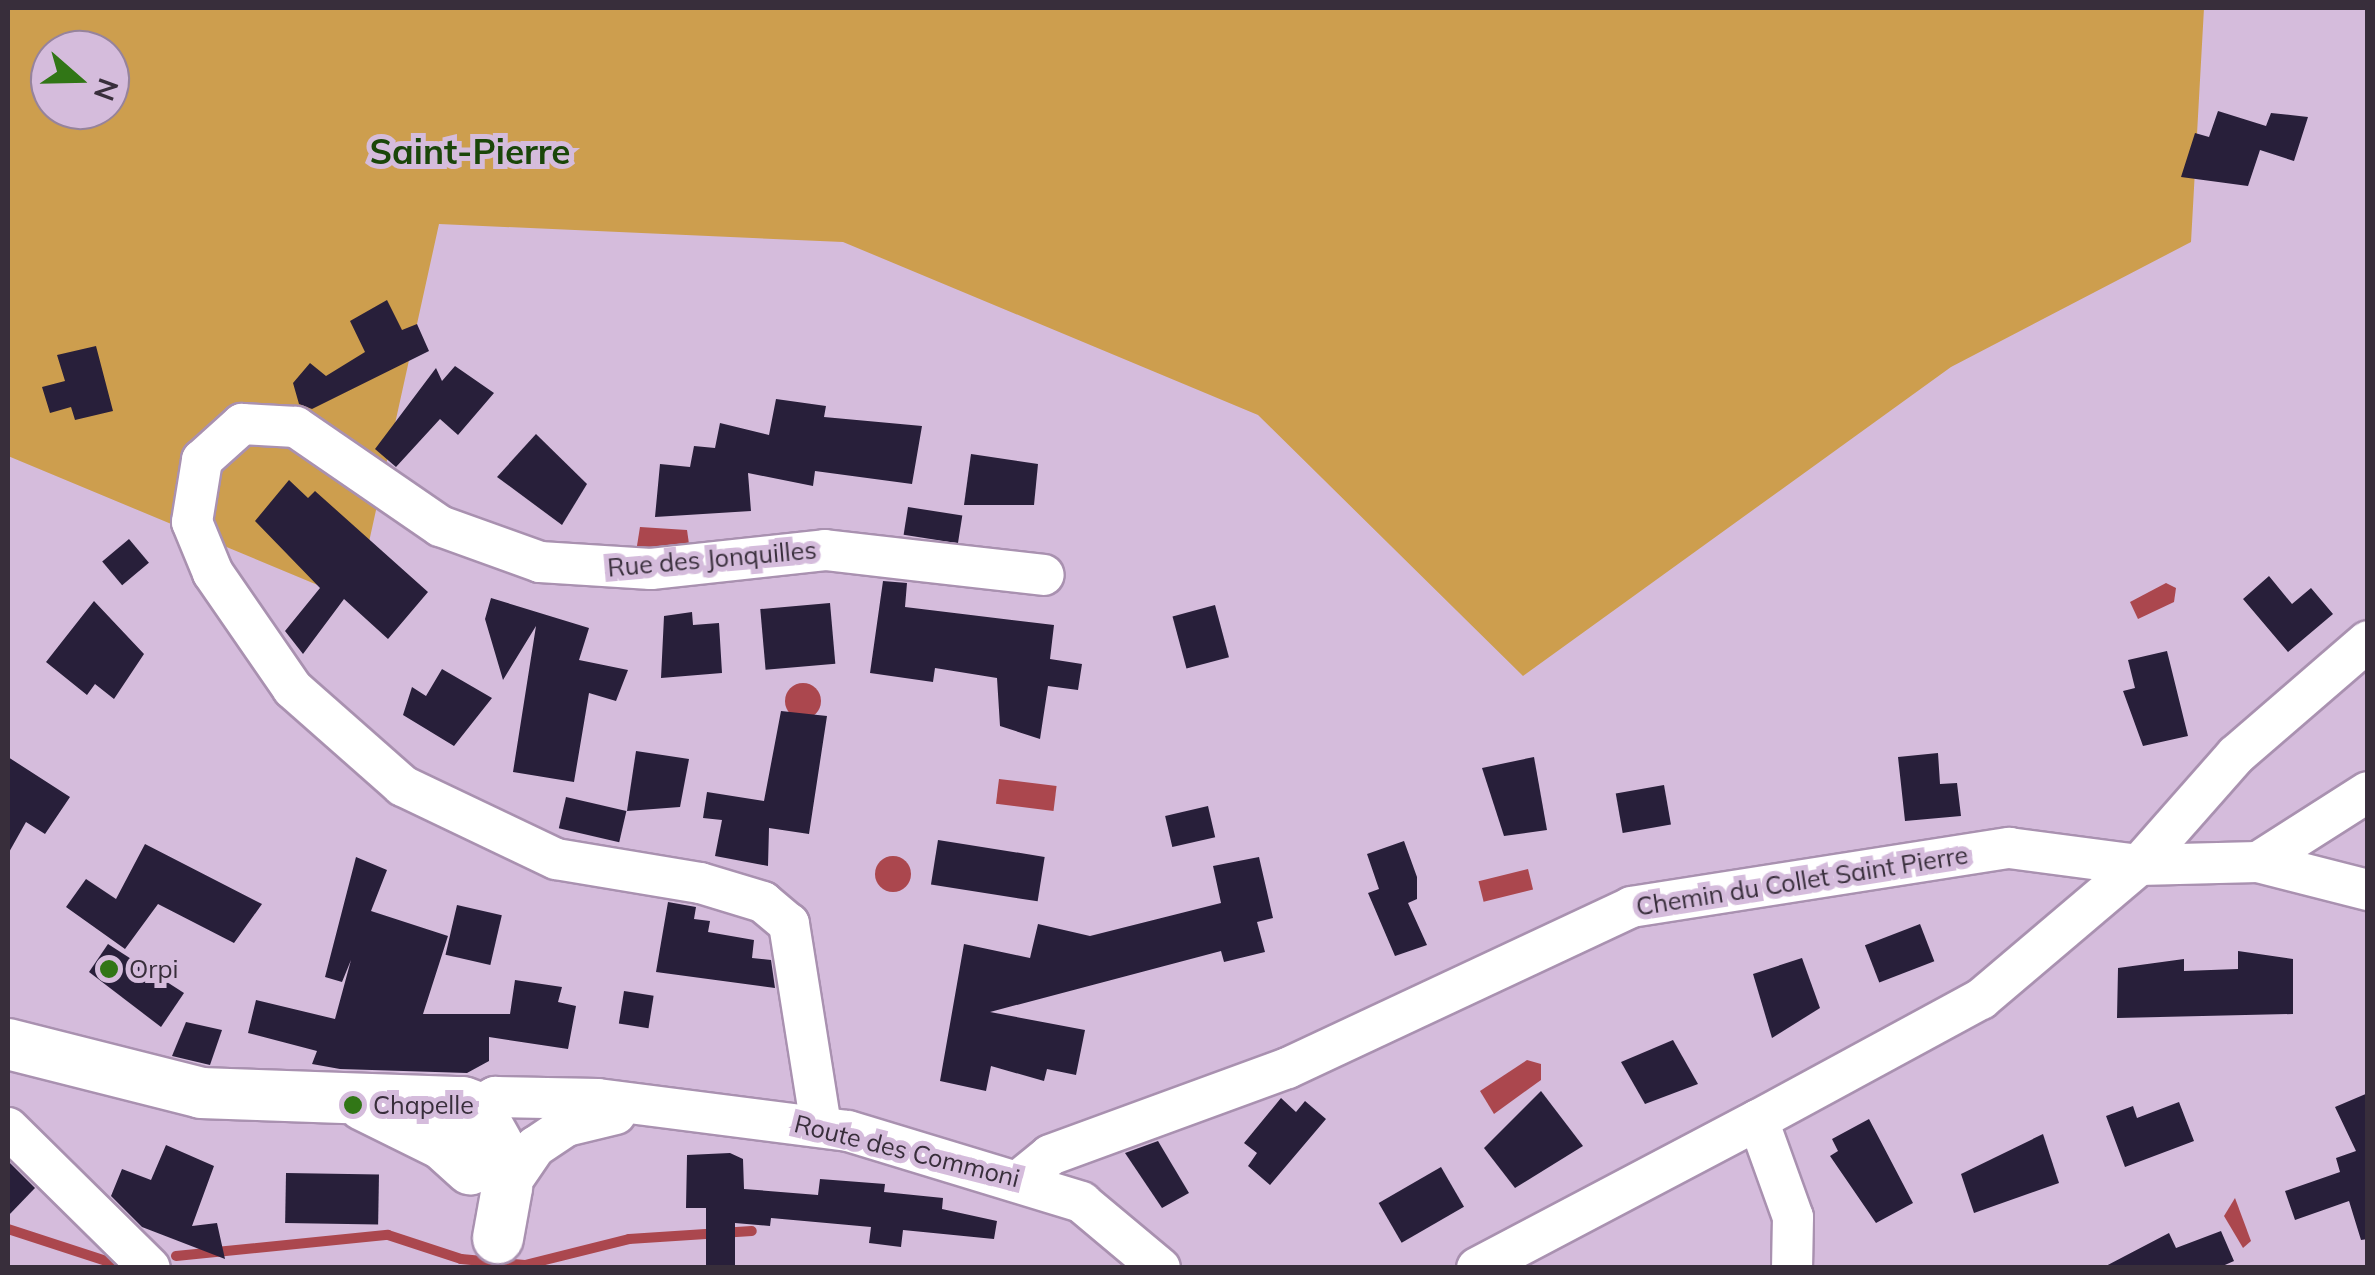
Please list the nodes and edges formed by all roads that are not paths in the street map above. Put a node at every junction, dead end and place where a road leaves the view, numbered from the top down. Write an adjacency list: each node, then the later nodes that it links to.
1 (1044, 574): 11 (street, Rue des Jonquilles)
2 (2368, 641): 5 (street)
3 (2368, 792): 4 (street)
4 (2258, 862): 5 (street, Chemin du Collet Saint Pierre); 6 (street, Chemin du Collet Saint Pierre)
5 (2139, 865): 10 (street); 14 (street, Chemin du Collet Saint Pierre)
6 (2368, 890)
7 (8, 1044): 13 (main road)
8 (685, 1110): 9 (street, Route des Commoni); 11 (street, Route des Commoni); 13 (street, Route des Commoni)
9 (582, 1116): 13 (street, Route des Commoni); 13 (street)
10 (1758, 1120): 18 (street); 19 (street)
11 (822, 1126): 14 (street, Route des Commoni)
12 (8, 1128): 16 (street)
13 (483, 1141): 15 (main road)
14 (1022, 1178): 17 (street, Route des Commoni)
15 (498, 1253)
16 (150, 1268)
17 (1160, 1268)
18 (1478, 1268)
19 (1792, 1268)

